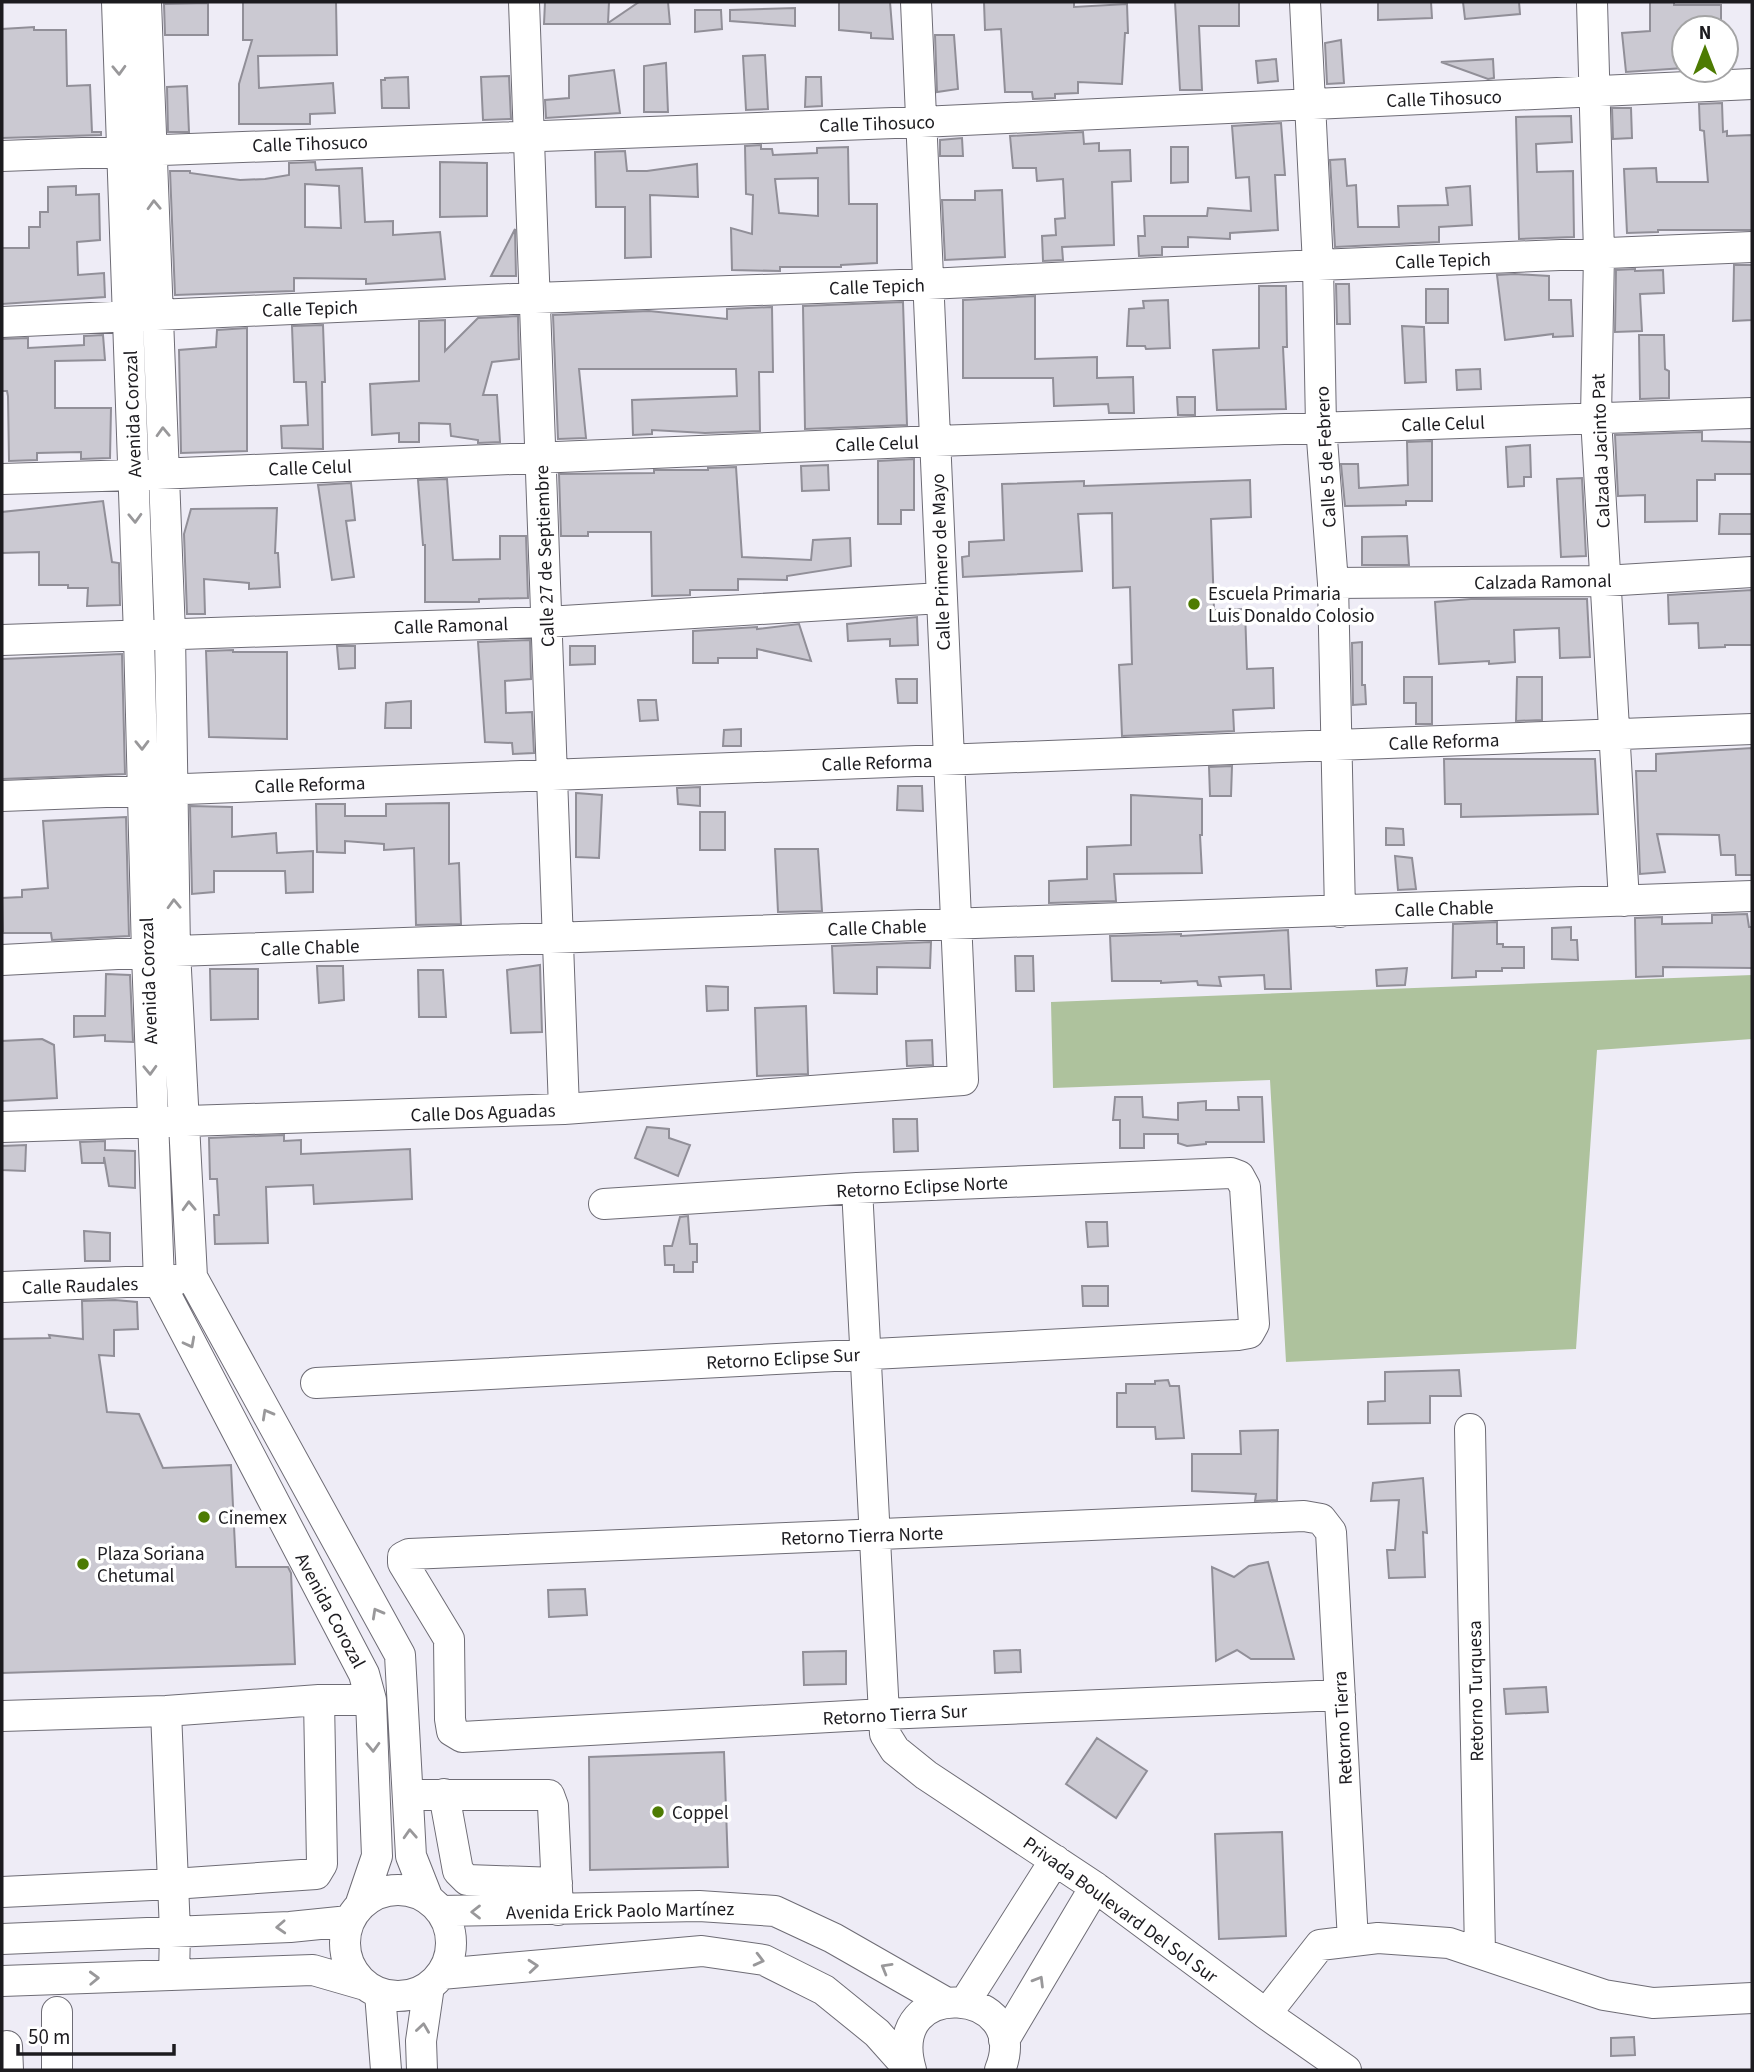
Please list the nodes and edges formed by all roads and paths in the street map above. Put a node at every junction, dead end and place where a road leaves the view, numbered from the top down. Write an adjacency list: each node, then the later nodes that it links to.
1 (117, 2): 13 (street, Avenida Corozal, one-way to 13)
2 (146, 2): 12 (street, Avenida Corozal)
3 (524, 2): 11 (street, Calle 27 de Septiembre)
4 (916, 2): 10 (street, Calle Primero de Mayo)
5 (1305, 2): 9 (street, Calle 5 de Febrero)
6 (1592, 2): 8 (street, Calzada Jacinto Pat)
7 (1752, 84): 8 (street, Calle Tihosuco)
8 (1595, 92): 9 (street, Calle Tihosuco); 16 (street, Calzada Jacinto Pat)
9 (1310, 103): 10 (street, Calle Tihosuco); 17 (street, Calle 5 de Febrero)
10 (921, 122): 11 (street, Calle Tihosuco); 18 (street, Calle Primero de Mayo)
11 (529, 135): 12 (street, Calle Tihosuco); 19 (street, Calle 27 de Septiembre)
12 (152, 149): 13 (street, Calle Tihosuco); 20 (street, Avenida Corozal, one-way to 12)
13 (122, 152): 14 (street, Calle Tihosuco); 21 (street, Avenida Corozal)
14 (2, 156)
15 (1752, 247): 16 (street, Calle Tepich)
16 (1599, 253): 17 (street, Calle Tepich); 24 (street, Calzada Jacinto Pat)
17 (1318, 265): 18 (street, Calle Tepich); 25 (street, Calle 5 de Febrero)
18 (928, 285): 19 (street, Calle Tepich); 26 (street, Calle Primero de Mayo)
19 (535, 298): 20 (street, Calle Tepich); 27 (street, Calle 27 de Septiembre)
20 (158, 314): 21 (street, Calle Tepich); 28 (street, Avenida Corozal, one-way to 20)
21 (129, 318): 22 (street, Calle Tepich); 29 (street, Avenida Corozal)
22 (2, 322)
23 (1752, 413): 24 (street, Calle Celul)
24 (1596, 418): 25 (street, Calle Celul); 32 (street, Calzada Jacinto Pat)
25 (1321, 426): 26 (street, Calle Celul); 33 (street, Calle 5 de Febrero)
26 (935, 441): 27 (street, Calle Celul); 34 (street, Calle Primero de Mayo)
27 (540, 457): 28 (street, Calle Celul); 35 (street, Calle 27 de Septiembre)
28 (165, 473): 29 (street, Calle Celul); 36 (street, Avenida Corozal)
29 (134, 475): 30 (street, Calle Celul); 37 (street, Avenida Corozal, one-way to 37)
30 (2, 479)
31 (1752, 572): 32 (street, Calzada Ramonal)
32 (1604, 581): 33 (street, Calzada Ramonal); 40 (street, Calzada Jacinto Pat)
33 (1333, 583): 41 (street, Calle 5 de Febrero)
34 (942, 598): 35 (street, Calle Ramonal); 42 (street, Calle Primero de Mayo)
35 (547, 622): 36 (street, Calle Ramonal); 43 (street, Calle 27 de Septiembre)
36 (170, 634): 37 (street, Calle Ramonal); 44 (street, Avenida Corozal)
37 (139, 636): 38 (street, Calle Ramonal); 44 (street, Avenida Corozal, one-way to 44)
38 (2, 640)
39 (1752, 729): 40 (street, Calle Reforma)
40 (1615, 734): 41 (street, Calle Reforma); 47 (street, Calzada Jacinto Pat)
41 (1335, 745): 42 (street, Calle Reforma); 48 (street, Calle 5 de Febrero)
42 (950, 759): 43 (street, Calle Reforma); 49 (street, Calle Primero de Mayo)
43 (552, 775): 44 (street, Calle Reforma); 50 (street, Calle 27 de Septiembre)
44 (157, 790): 45 (street, Calle Reforma); 51 (street, Avenida Corozal)
45 (2, 796)
46 (1752, 896): 47 (street, Calle Chable)
47 (1624, 901): 48 (street, Calle Chable)
48 (1340, 912): 49 (street, Calle Chable)
49 (958, 924): 50 (street, Calle Chable); 53 (street, Calle Primero de Mayo)
50 (558, 938): 51 (street, Calle Chable); 54 (street, Calle 27 de Septiembre)
51 (161, 953): 52 (street, Calle Chable); 55 (street, Avenida Corozal); 56 (street, Avenida Corozal, one-way to 56)
52 (2, 960)
53 (963, 1080): 54 (street, Calle Dos Aguadas)
54 (564, 1110): 55 (street, Calle Dos Aguadas)
55 (185, 1119): 56 (street, Calle Dos Aguadas); 60 (street, Avenida Corozal, one-way to 55)
56 (152, 1121): 57 (street, Calle Dos Aguadas); 61 (street, Avenida Corozal)
57 (2, 1127)
58 (857, 1188): 59 (street, Retorno Eclipse Norte); 63 (street, Retorno Eclipse Norte); 64 (street)
59 (604, 1204)
60 (192, 1278): 61 (street, Calle Raudales); 77 (street, Avenida Corozal, one-way to 60)
61 (159, 1282): 62 (street, Calle Raudales); 71 (street, Avenida Corozal, one-way to 71)
62 (2, 1287)
63 (1249, 1333): 64 (street, Retorno Eclipse Sur)
64 (866, 1354): 65 (street, Retorno Eclipse Sur); 68 (street)
65 (316, 1383)
66 (1470, 1429): 88 (street, Retorno Turquesa)
67 (1321, 1519): 68 (street, Retorno Tierra Norte); 69 (street, Retorno Tierra)
68 (875, 1535): 73 (street); 75 (street, Retorno Tierra Norte)
69 (1340, 1695): 73 (street, Retorno Tierra Sur); 87 (street, Retorno Tierra)
70 (319, 1700): 71 (street); 72 (street); 79 (street)
71 (371, 1700): 84 (street, Avenida Corozal, one-way to 84)
72 (166, 1711): 74 (street); 79 (street)
73 (884, 1714): 75 (street, Retorno Tierra Sur); 78 (street, Privada Boulevard Del Sol Sur)
74 (2, 1716)
75 (452, 1731)
76 (444, 1794): 77 (street); 82 (street); 82 (street)
77 (408, 1795): 83 (street, Avenida Corozal, one-way to 77)
78 (1055, 1860): 80 (street, Privada Boulevard Del Sol Sur); 95 (street)
79 (173, 1884): 81 (street); 85 (street)
80 (1095, 1887): 96 (street, Privada Boulevard Del Sol Sur); 97 (street, one-way to 80)
81 (2, 1892)
82 (557, 1897): 83 (street, Avenida Erick Paolo Martínez, one-way to 83); 95 (street, Avenida Erick Paolo Martínez, one-way to 82)
83 (434, 1905): 84 (street); 90 (street)
84 (355, 1914): 85 (street, one-way to 85); 92 (street)
85 (175, 1932): 86 (street); 89 (street)
86 (2, 1939)
87 (1353, 1941): 88 (street); 96 (street)
88 (1480, 1953): 94 (street)
89 (174, 1975): 92 (street); 93 (street, one-way to 89)
90 (435, 1980): 92 (street); 100 (street, one-way to 90); 101 (street, one-way to 101)
91 (2, 1981): 93 (street)
92 (372, 1989): 99 (street)
93 (57, 1994): 98 (street)
94 (1752, 1998)
95 (955, 2002): 97 (street, Avenida Erick Paolo Martínez); 101 (street)
96 (1266, 2014): 102 (street, Privada Boulevard Del Sol Sur)
97 (1008, 2060)
98 (57, 2070)
99 (386, 2070)
100 (422, 2070)
101 (911, 2070)
102 (1346, 2070)

